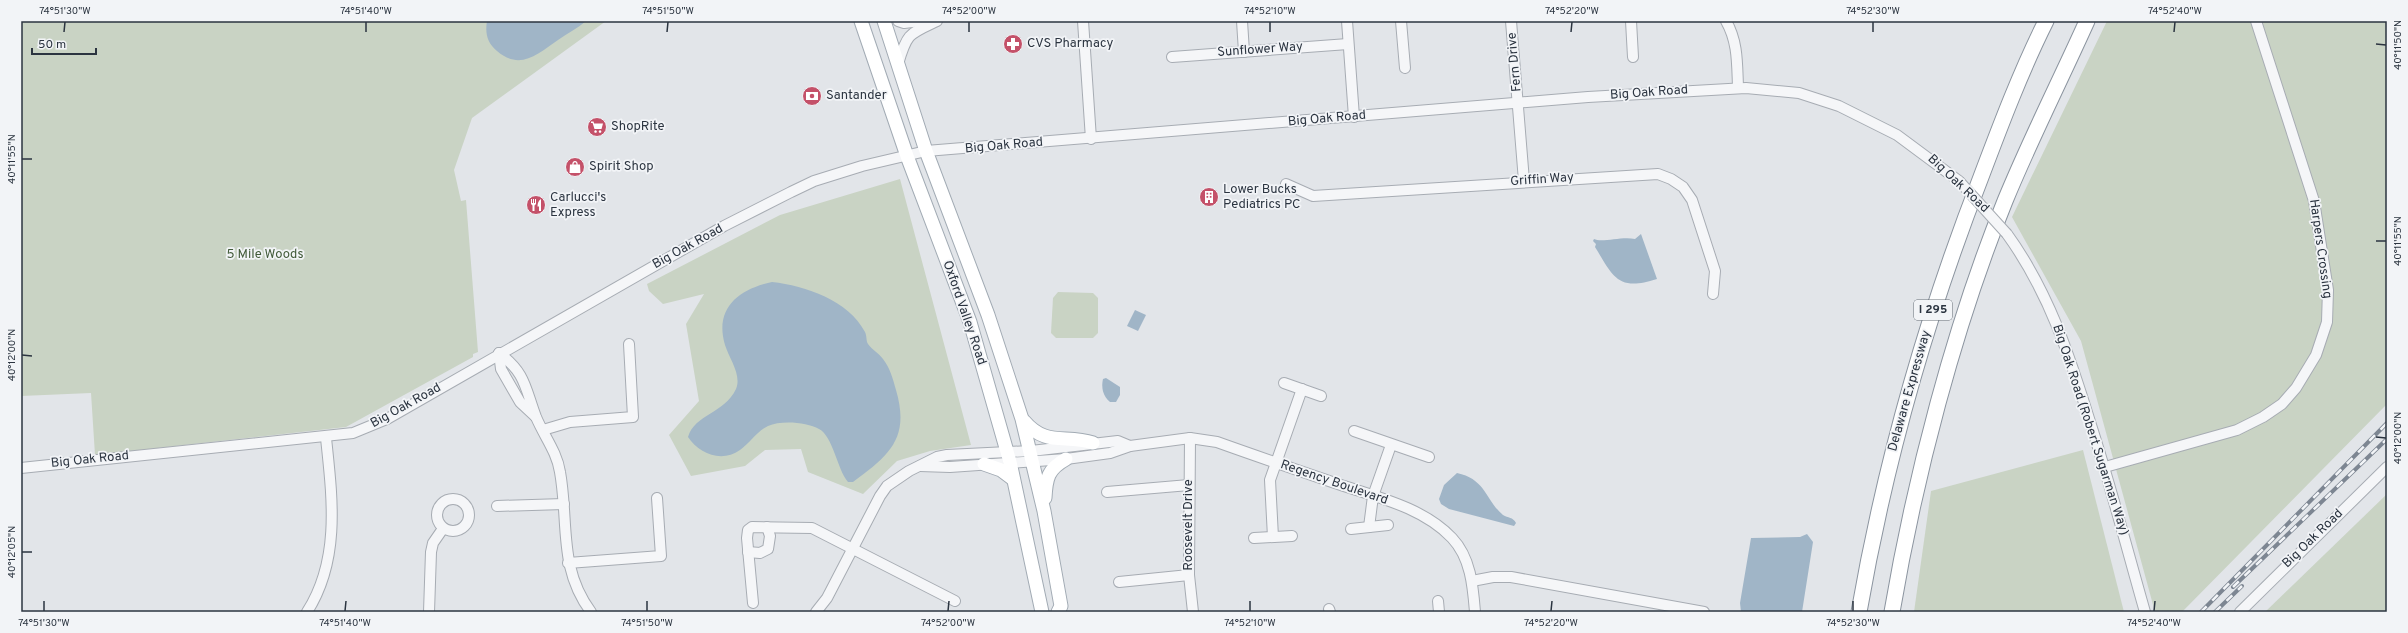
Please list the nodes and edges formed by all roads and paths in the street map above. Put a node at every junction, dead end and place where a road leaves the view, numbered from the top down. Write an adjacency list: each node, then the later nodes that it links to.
1 (861, 21): 27 (main road, Oxford Valley Road)
2 (884, 21): 20 (main road, Oxford Valley Road)
3 (898, 21): 4 (street)
4 (921, 21)
5 (937, 21): 20 (street)
6 (1083, 21): 25 (street)
7 (1242, 21): 17 (street)
8 (1347, 21): 16 (street)
9 (1401, 21): 21 (street)
10 (1511, 21): 23 (street, Fern Drive)
11 (1631, 21): 19 (street)
12 (1726, 21): 22 (street)
13 (2046, 21): 90 (highway, Delaware Expressway / I 295)
14 (2087, 21): 91 (highway, I 295)
15 (2256, 21): 52 (street, Harpers Crossing)
16 (1348, 44): 17 (street, Sunflower Way); 24 (street)
17 (1244, 52): 18 (street, Sunflower Way)
18 (1172, 57)
19 (1633, 57)
20 (898, 64): 26 (main road, Oxford Valley Road)
21 (1405, 68)
22 (1738, 87): 23 (street, Big Oak Road); 30 (street, Big Oak Road, bridge)
23 (1518, 103): 24 (street, Big Oak Road); 28 (street, Fern Drive)
24 (1354, 117): 25 (street, Big Oak Road)
25 (1091, 139): 26 (street, Big Oak Road)
26 (926, 151): 27 (street, Big Oak Road); 37 (main road, Oxford Valley Road)
27 (907, 156): 33 (street, Big Oak Road); 46 (main road, Oxford Valley Road)
28 (1524, 181): 29 (street, Griffin Way); 31 (street, Griffin Way)
29 (1286, 184)
30 (2007, 234): 52 (street, Big Oak Road (Robert Sugarman Way))
31 (1713, 294)
32 (629, 344): 38 (street)
33 (499, 353): 38 (street); 40 (street, Big Oak Road)
34 (1284, 383): 35 (street)
35 (1302, 389): 36 (street); 49 (street)
36 (1321, 396)
37 (1022, 419): 42 (main road); 45 (main road, Oxford Valley Road)
38 (543, 430): 60 (street)
39 (1354, 431): 43 (street)
40 (326, 438): 54 (street, Big Oak Road); 80 (street)
41 (1190, 438): 44 (street, Regency Boulevard); 49 (street, Regency Boulevard); 56 (street, Roosevelt Drive)
42 (1093, 443): 44 (street, Regency Boulevard); 45 (street, Regency Boulevard)
43 (1391, 445): 47 (street); 58 (street)
44 (1130, 446): 48 (street, Regency Boulevard)
45 (1032, 456): 46 (street); 48 (street, Regency Boulevard); 62 (main road, Oxford Valley Road)
46 (1008, 457): 50 (street); 51 (street); 55 (main road, Oxford Valley Road)
47 (1429, 457)
48 (1066, 459): 62 (main road)
49 (1276, 463): 58 (street, Regency Boulevard); 69 (street)
50 (984, 464): 51 (street); 55 (main road)
51 (920, 466): 71 (street)
52 (2105, 467): 92 (street, Big Oak Road (Robert Sugarman Way))
53 (2387, 467): 93 (street, Big Oak Road)
54 (21, 468)
55 (1014, 479): 84 (main road, Oxford Valley Road)
56 (1189, 485): 57 (street); 74 (street, Roosevelt Drive)
57 (1107, 492)
58 (1373, 496): 65 (street); 75 (street, Regency Boulevard)
59 (657, 498): 73 (street)
60 (564, 504): 61 (street); 73 (street)
61 (497, 506)
62 (1044, 511): 85 (main road, Oxford Valley Road)
63 (1388, 525): 65 (street)
64 (767, 527): 71 (street); 72 (street); 72 (street)
65 (1369, 527): 66 (street)
66 (1351, 529)
67 (442, 530): 81 (street)
68 (1292, 536): 69 (street)
69 (1273, 537): 70 (street)
70 (1254, 538)
71 (852, 548): 77 (street); 83 (street)
72 (748, 552): 79 (street)
73 (568, 563): 82 (street)
74 (1189, 575): 76 (street); 86 (street, Roosevelt Drive)
75 (1472, 581): 88 (street, Regency Boulevard); 89 (street)
76 (1119, 582)
77 (955, 601)
78 (1438, 601): 87 (street)
79 (753, 603)
80 (307, 612)
81 (429, 612)
82 (591, 612)
83 (816, 612)
84 (1042, 612)
85 (1058, 612)
86 (1193, 612)
87 (1439, 612)
88 (1475, 612)
89 (1704, 612)
90 (1859, 612)
91 (1892, 612)
92 (2145, 612)
93 (2240, 612)

